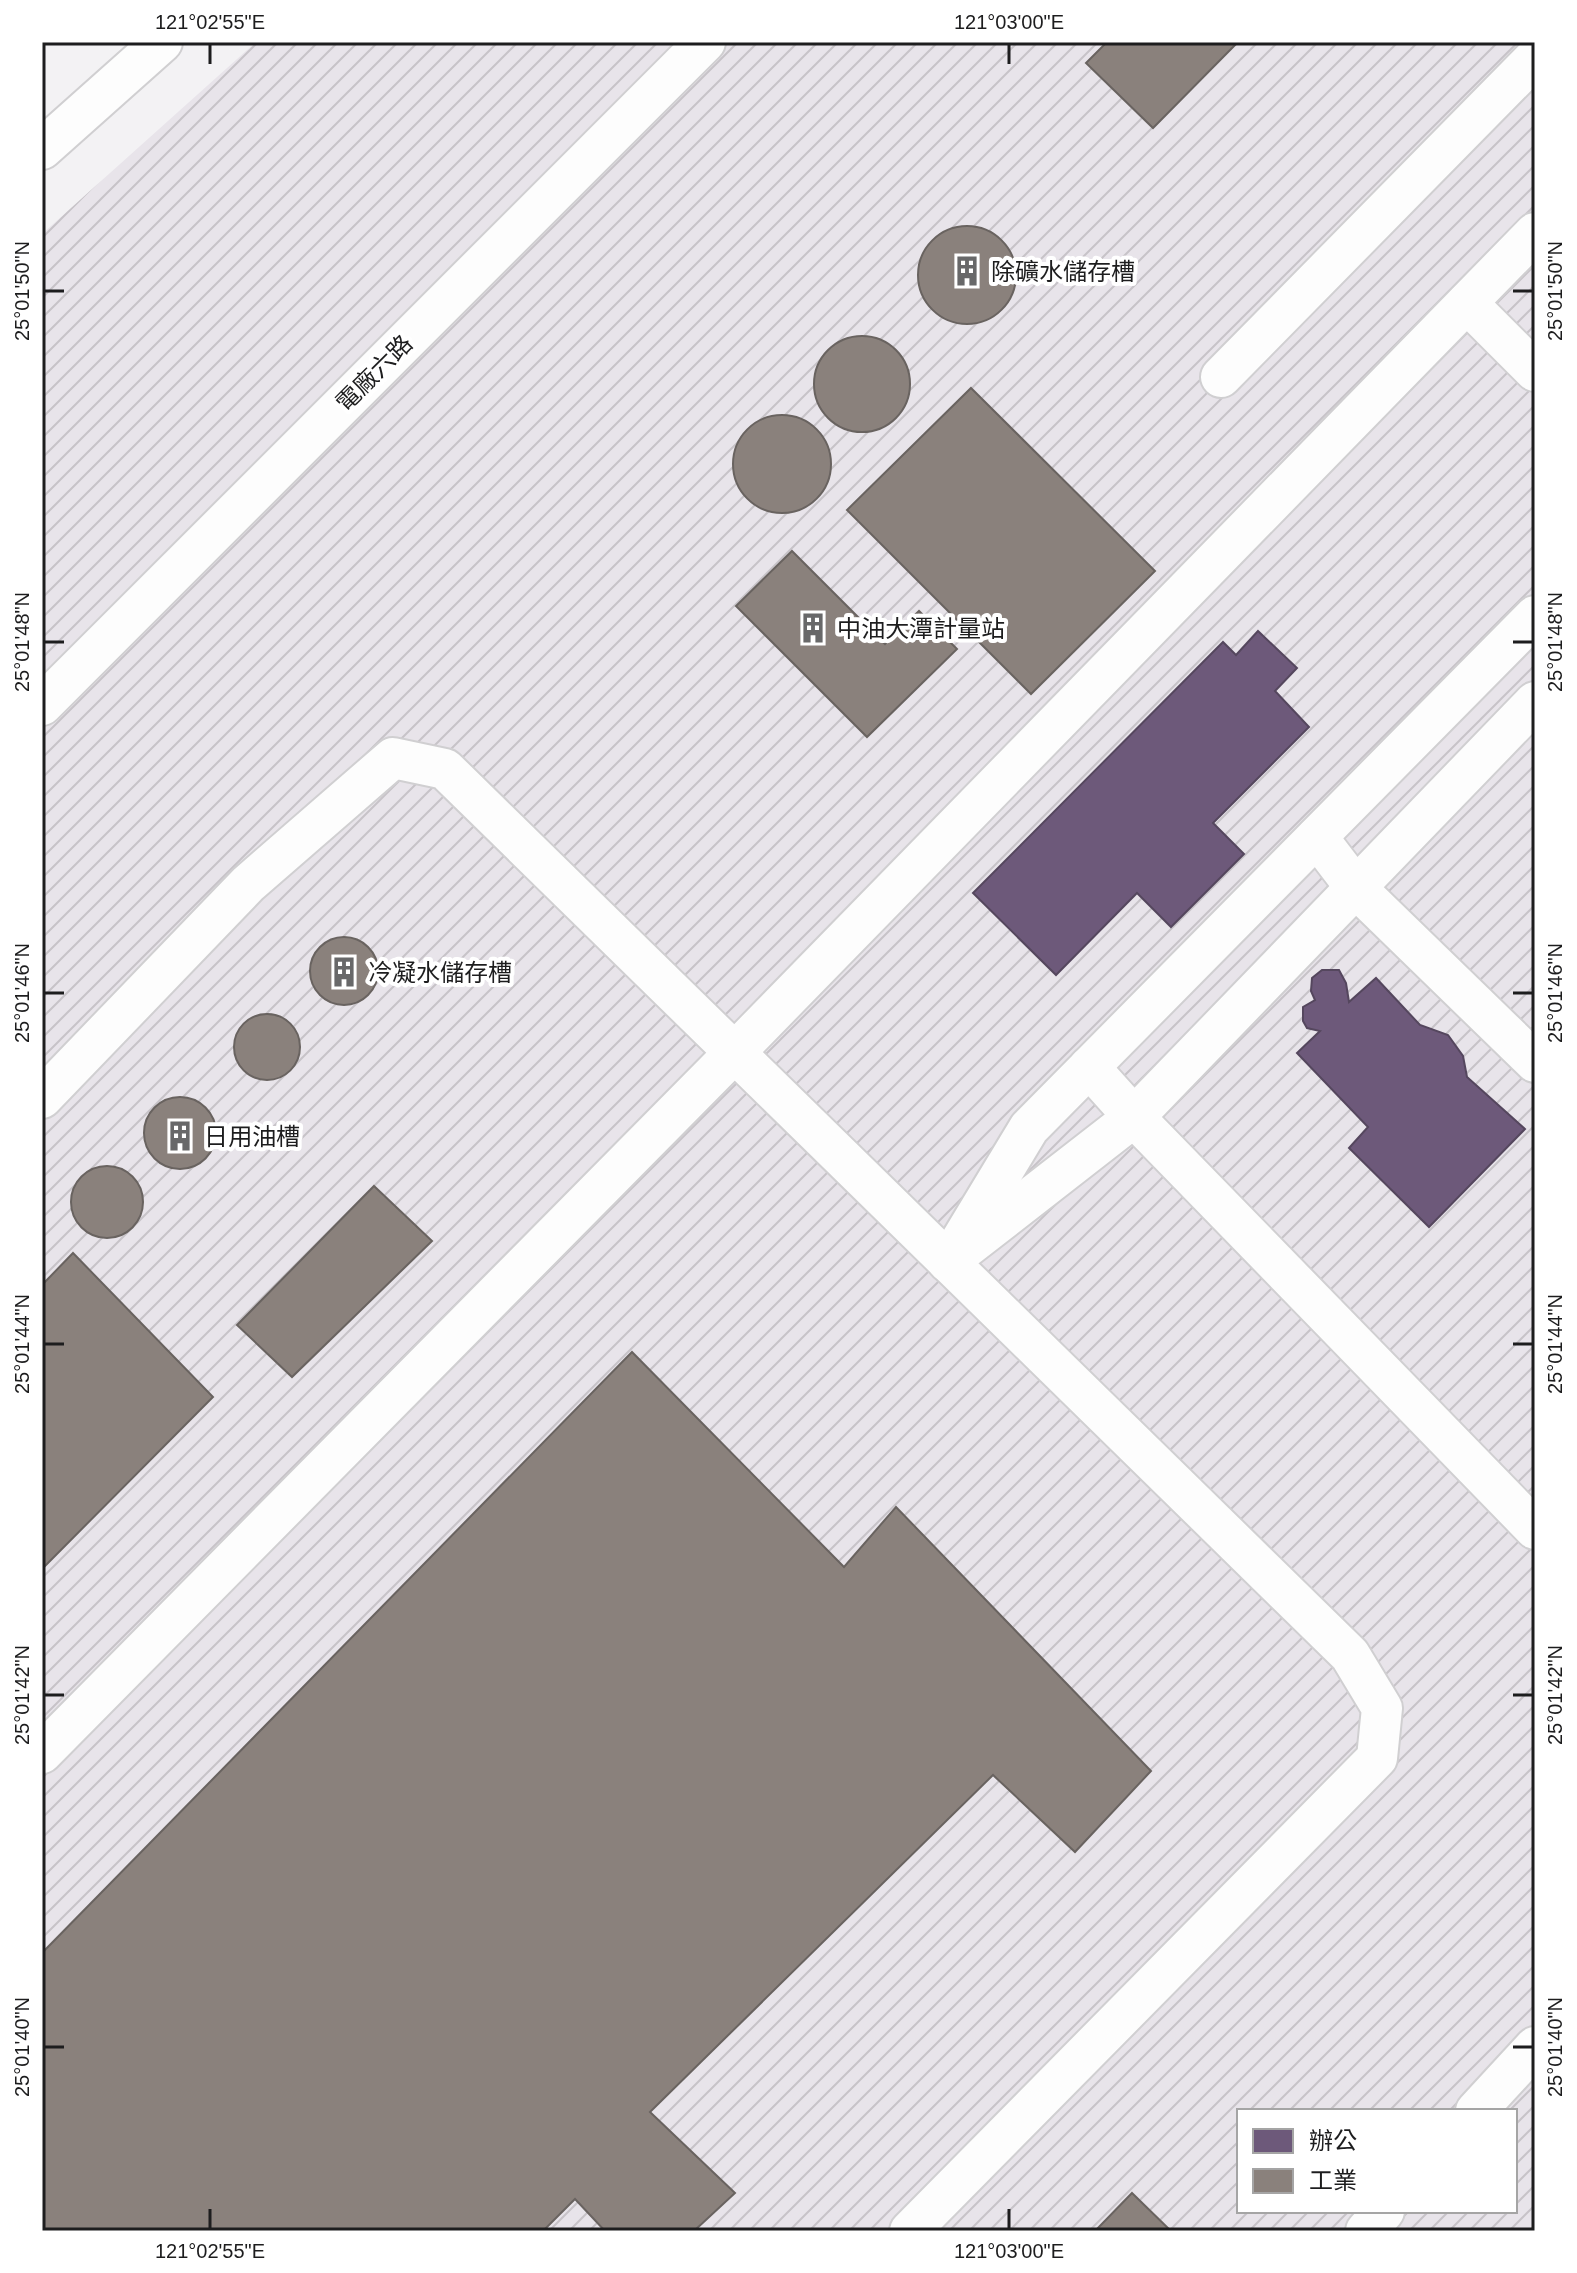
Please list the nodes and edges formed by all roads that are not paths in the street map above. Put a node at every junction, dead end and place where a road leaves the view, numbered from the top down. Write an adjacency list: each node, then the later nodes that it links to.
1 (162, 42): 4 (street)
2 (705, 42): 11 (street, 電廠六路)
3 (1534, 59): 8 (street)
4 (42, 149)
5 (1535, 233): 6 (street)
6 (1467, 303): 7 (street); 14 (street)
7 (1535, 371)
8 (1221, 377)
9 (1535, 616): 12 (street)
10 (1535, 702): 13 (street)
11 (42, 705)
12 (1317, 837): 13 (street); 16 (street)
13 (1356, 888): 15 (street); 18 (street)
14 (735, 1052): 17 (street); 19 (street); 21 (street)
15 (1535, 1062)
16 (1089, 1067): 18 (street); 19 (street)
17 (42, 1098)
18 (1134, 1117): 19 (street); 20 (street)
19 (948, 1262): 25 (street)
20 (1535, 1529)
21 (42, 1753)
22 (1535, 2047): 23 (street)
23 (1478, 2109)
24 (1382, 2213): 26 (street)
25 (910, 2231)
26 (1366, 2231)

